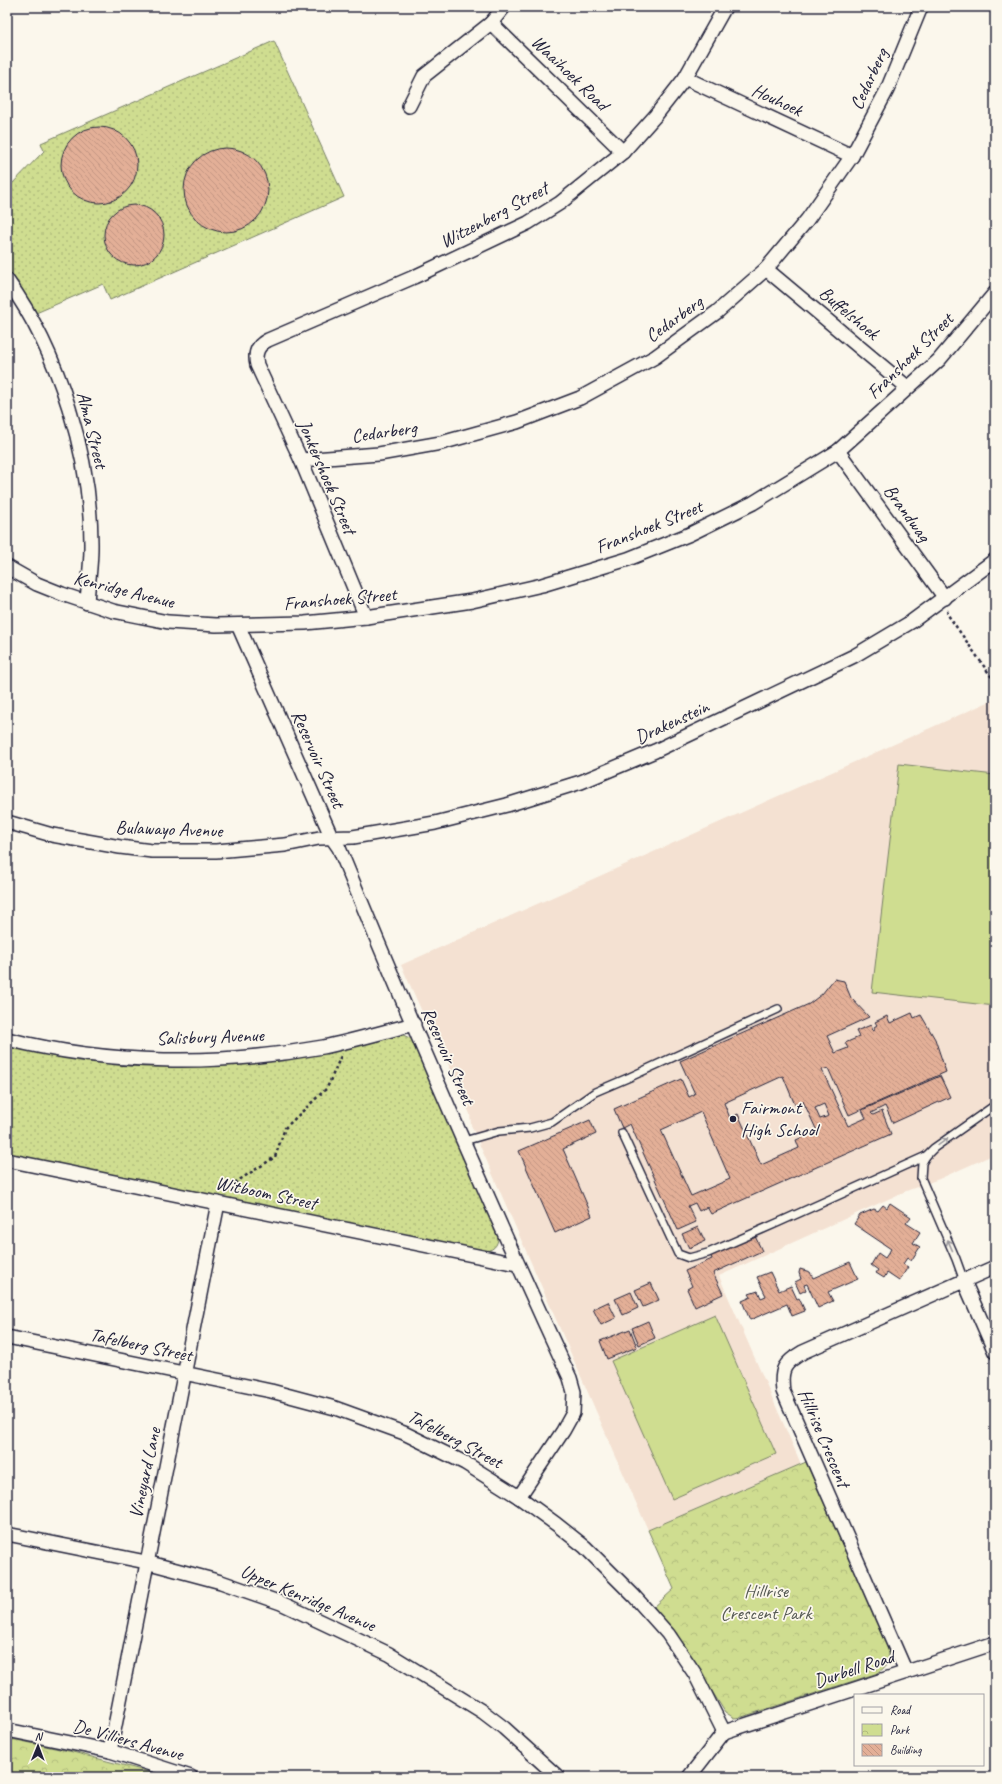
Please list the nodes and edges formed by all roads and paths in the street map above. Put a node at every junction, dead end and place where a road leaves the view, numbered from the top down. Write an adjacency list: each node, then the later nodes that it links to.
1 (504, 7): 4 (street)
2 (725, 7): 5 (street, Witzenberg Street)
3 (921, 7): 8 (street, Cedarberg)
4 (490, 23): 6 (street); 7 (street, Waaihoek Road)
5 (686, 78): 7 (street, Witzenberg Street); 8 (street, Houhoek)
6 (409, 106)
7 (623, 152): 12 (street, Witzenberg Street)
8 (852, 156): 9 (street, Cedarberg)
9 (766, 269): 13 (street, Buffelshoek); 15 (street, Cedarberg)
10 (7, 280): 19 (street, Alma Street)
11 (995, 293): 13 (street, Franshoek Street)
12 (257, 352): 15 (street, Jonkershoek Street)
13 (907, 387): 14 (street, Franshoek Street)
14 (838, 450): 18 (street, Brandwag); 20 (street, Franshoek Street)
15 (301, 460): 20 (street, Jonkershoek Street)
16 (995, 560): 18 (street, Drakenstein)
17 (7, 567): 19 (street, Kenridge Avenue)
18 (945, 598): 22 (path); 24 (street, Drakenstein)
19 (87, 602): 21 (street, Kenridge Avenue)
20 (366, 617): 21 (street, Franshoek Street)
21 (238, 625): 24 (street, Reservoir Street)
22 (995, 682)
23 (7, 822): 24 (street, Bulawayo Avenue)
24 (332, 838): 26 (street, Reservoir Street)
25 (778, 1009): 31 (lane)
26 (414, 1024): 28 (street, Salisbury Avenue); 31 (street, Reservoir Street)
27 (7, 1039): 28 (street, Salisbury Avenue)
28 (346, 1042): 34 (path)
29 (995, 1105): 32 (lane, one-way to 29)
30 (622, 1134): 32 (lane)
31 (464, 1141): 35 (street, Reservoir Street)
32 (926, 1156): 37 (lane, one-way to 32)
33 (7, 1160): 34 (street, Witboom Street)
34 (218, 1203): 35 (street, Witboom Street); 40 (street, Vineyard Lane)
35 (517, 1264): 41 (street, Reservoir Street)
36 (995, 1268): 37 (street, Hillrise Crescent)
37 (964, 1281): 39 (street); 45 (street, Hillrise Crescent)
38 (7, 1337): 40 (street, Tafelberg Street)
39 (995, 1352)
40 (184, 1373): 41 (street, Tafelberg Street); 43 (street, Vineyard Lane)
41 (519, 1497): 47 (street, Tafelberg Street)
42 (7, 1534): 43 (street, Upper Kenridge Avenue)
43 (146, 1562): 48 (street, Vineyard Lane); 50 (street, Upper Kenridge Avenue)
44 (995, 1643): 45 (street, Durbell Road)
45 (906, 1672): 47 (street, Durbell Road)
46 (7, 1730): 48 (street, De Villiers Avenue)
47 (724, 1732): 51 (street)
48 (110, 1751): 49 (street, De Villiers Avenue)
49 (191, 1777)
50 (558, 1777)
51 (689, 1777)

